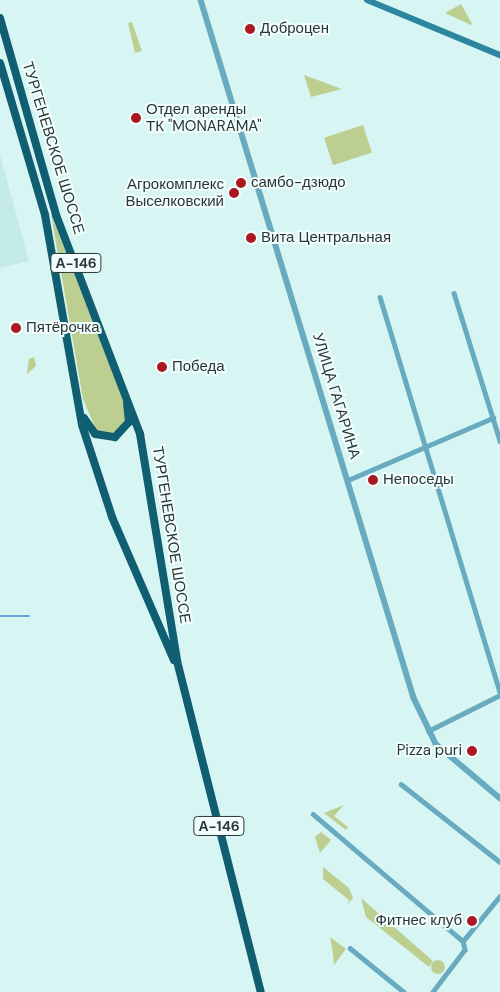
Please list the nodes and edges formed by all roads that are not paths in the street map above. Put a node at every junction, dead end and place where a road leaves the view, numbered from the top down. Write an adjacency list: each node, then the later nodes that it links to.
1 (201, 0): 13 (street, УЛИЦА ГАГАРИНА)
2 (367, 0): 4 (main road)
3 (0, 18): 8 (highway, ТУРГЕНЕВСКОЕ ШОССЕ / А-146)
4 (500, 55)
5 (0, 63): 9 (highway, ТУРГЕНЕВСКОЕ ШОССЕ / А-146)
6 (454, 293): 10 (street)
7 (380, 297): 12 (street)
8 (126, 388): 9 (highway, А-146); 14 (highway, ТУРГЕНЕВСКОЕ ШОССЕ / А-146)
9 (78, 407): 14 (highway, ТУРГЕНЕВСКОЕ ШОССЕ / А-146)
10 (493, 418): 11 (street); 12 (street)
11 (500, 441)
12 (426, 448): 13 (street); 15 (street)
13 (348, 480): 16 (street, УЛИЦА ГАГАРИНА)
14 (176, 661): 24 (highway, А-146); 25 (highway, А-146)
15 (500, 694): 16 (street)
16 (428, 731): 18 (street, УЛИЦА ГАГАРИНА)
17 (401, 784): 20 (street)
18 (500, 798)
19 (314, 814): 22 (street)
20 (500, 862)
21 (500, 896): 22 (street)
22 (463, 941): 27 (street)
23 (350, 948): 26 (street)
24 (257, 992)
25 (261, 992)
26 (404, 992)
27 (433, 992)

